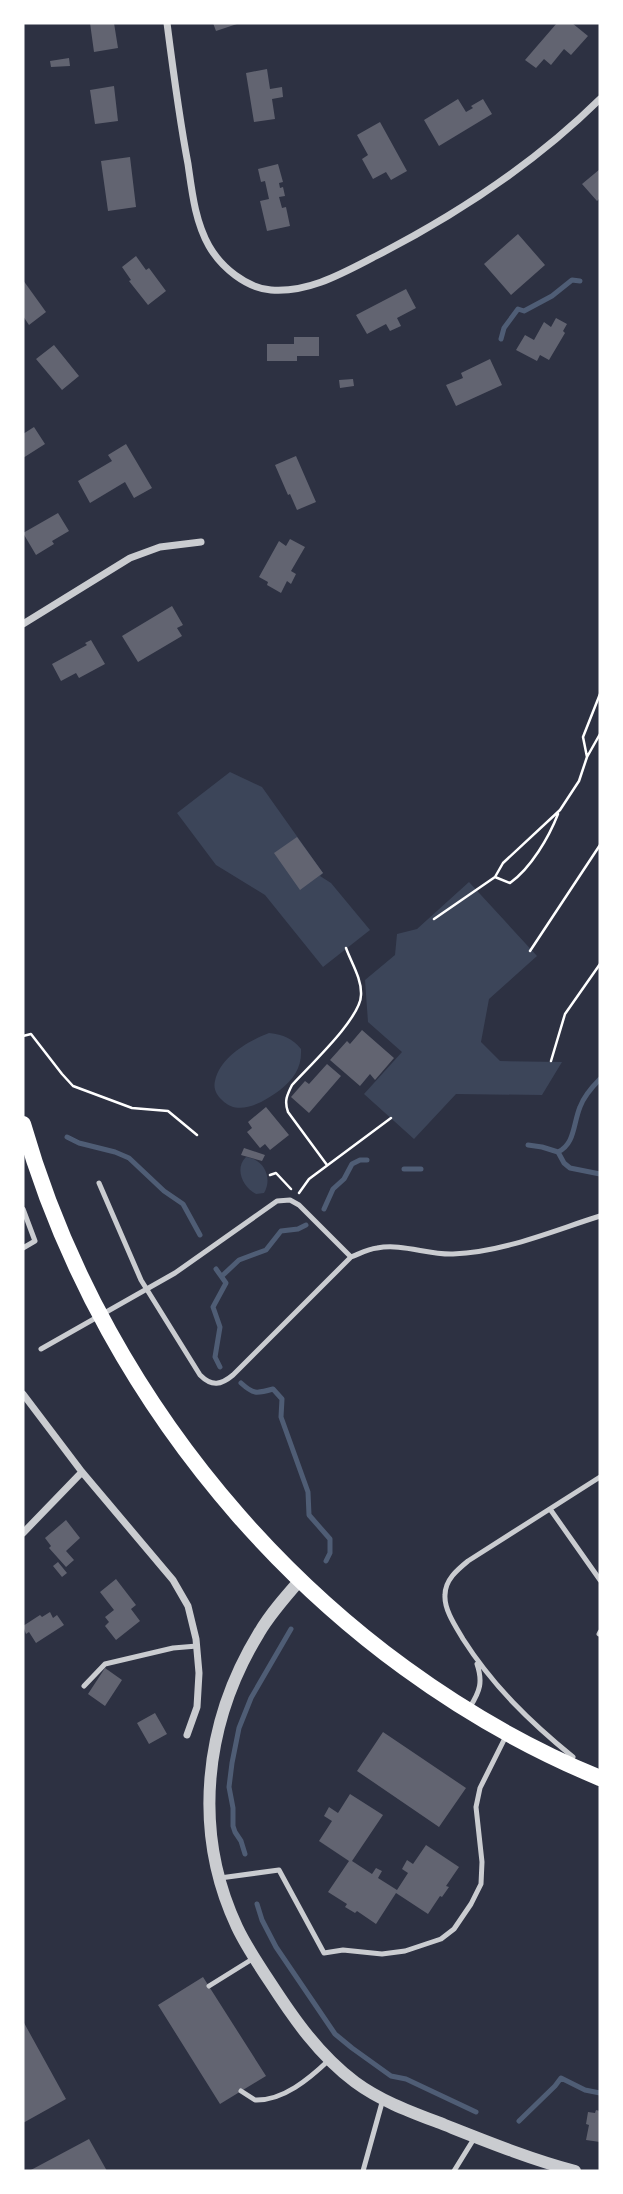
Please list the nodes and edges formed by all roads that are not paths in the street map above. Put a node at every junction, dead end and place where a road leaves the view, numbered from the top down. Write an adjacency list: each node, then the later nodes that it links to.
1 (167, 23): 2 (street)
2 (600, 99)
3 (201, 542): 4 (street)
4 (23, 624)
5 (23, 1124): 12 (main road)
6 (99, 1183): 11 (lane)
7 (23, 1209): 9 (lane)
8 (600, 1216): 10 (lane)
9 (23, 1248)
10 (351, 1257): 11 (lane); 11 (lane)
11 (146, 1290): 12 (lane)
12 (101, 1315): 13 (lane); 19 (main road)
13 (41, 1349)
14 (23, 1394): 15 (street)
15 (82, 1472): 18 (street); 21 (street)
16 (600, 1477): 17 (lane)
17 (550, 1509): 20 (lane); 22 (lane)
18 (23, 1533)
19 (301, 1579): 24 (main road); 28 (street)
20 (600, 1580)
21 (197, 1646): 23 (lane); 26 (street)
22 (475, 1658): 24 (lane); 27 (lane)
23 (84, 1686)
24 (468, 1710): 25 (main road)
25 (507, 1733): 27 (main road); 28 (lane)
26 (187, 1735)
27 (597, 1777)
28 (219, 1878): 29 (street)
29 (254, 1958): 30 (lane); 31 (street)
30 (209, 1986)
31 (329, 2060): 32 (lane); 33 (street)
32 (242, 2091)
33 (383, 2099): 34 (street); 35 (lane)
34 (475, 2137): 36 (lane); 37 (street)
35 (363, 2171)
36 (454, 2171)
37 (575, 2171)

